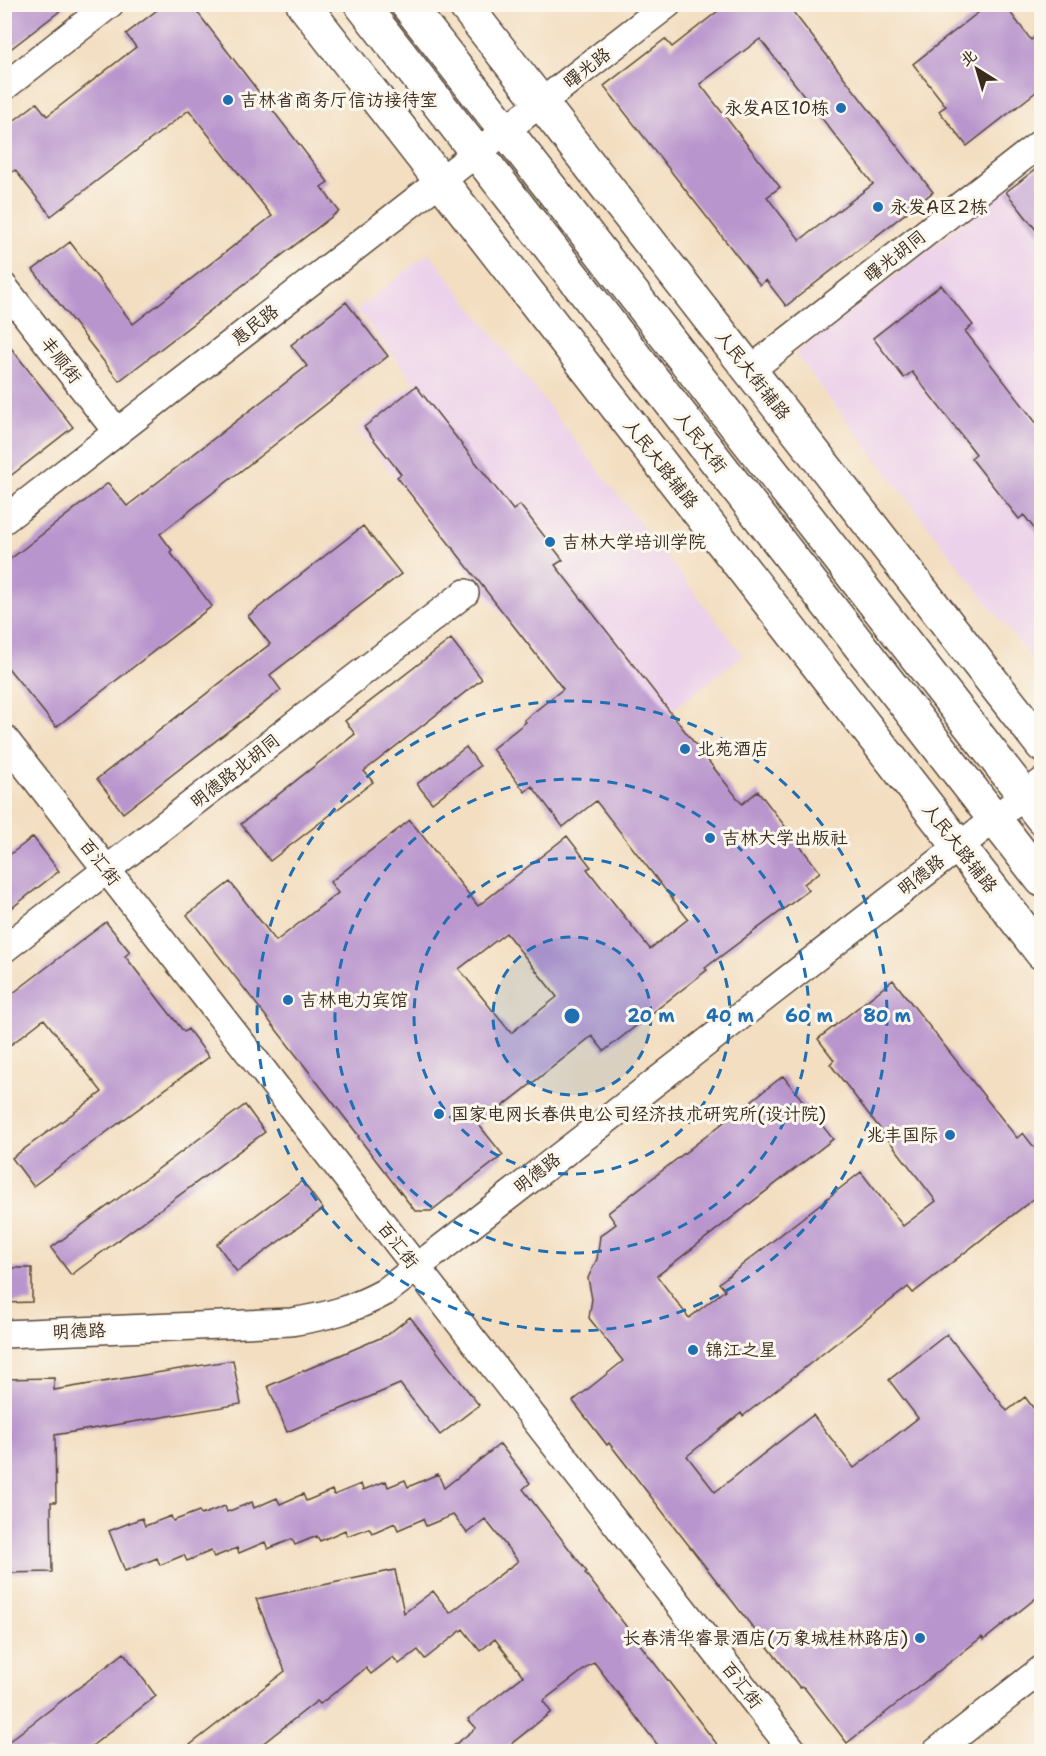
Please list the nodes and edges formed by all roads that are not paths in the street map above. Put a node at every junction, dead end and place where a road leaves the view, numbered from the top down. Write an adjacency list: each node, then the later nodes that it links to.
1 (110, 4): 7 (street)
2 (303, 4): 12 (main road, 人民大路辅路)
3 (361, 4): 11 (main road, 人民大街)
4 (407, 4): 9 (main road, 人民大街)
5 (464, 4): 8 (main road, 人民大街辅路)
6 (668, 4): 8 (street, 曙光路)
7 (4, 87)
8 (541, 103): 9 (street, 曙光路); 14 (main road, 人民大街辅路)
9 (505, 131): 11 (street, 惠民路); 20 (main road, 人民大街)
10 (1041, 142): 14 (street, 曙光胡同)
11 (476, 153): 12 (street, 惠民路); 21 (main road, 人民大街)
12 (441, 181): 15 (street, 惠民路); 22 (main road, 人民大路辅路)
13 (4, 287): 15 (street, 丰顺街)
14 (749, 371): 19 (main road, 人民大街辅路)
15 (117, 432): 16 (street, 惠民路)
16 (4, 520)
17 (465, 593): 23 (street, 明德路北胡同)
18 (4, 738): 23 (street, 百汇街)
19 (1041, 745)
20 (1036, 799): 21 (street, 明德路)
21 (994, 819): 22 (street, 明德路); 24 (main road, 人民大街)
22 (958, 846): 26 (main road, 人民大路辅路); 27 (street, 明德路)
23 (106, 870): 25 (street, 明德路北胡同); 27 (street, 百汇街)
24 (1041, 880)
25 (4, 949)
26 (1041, 953)
27 (415, 1268): 28 (street, 明德路); 30 (street, 百汇街)
28 (4, 1334)
29 (1041, 1669): 31 (street)
30 (794, 1752)
31 (936, 1752)

